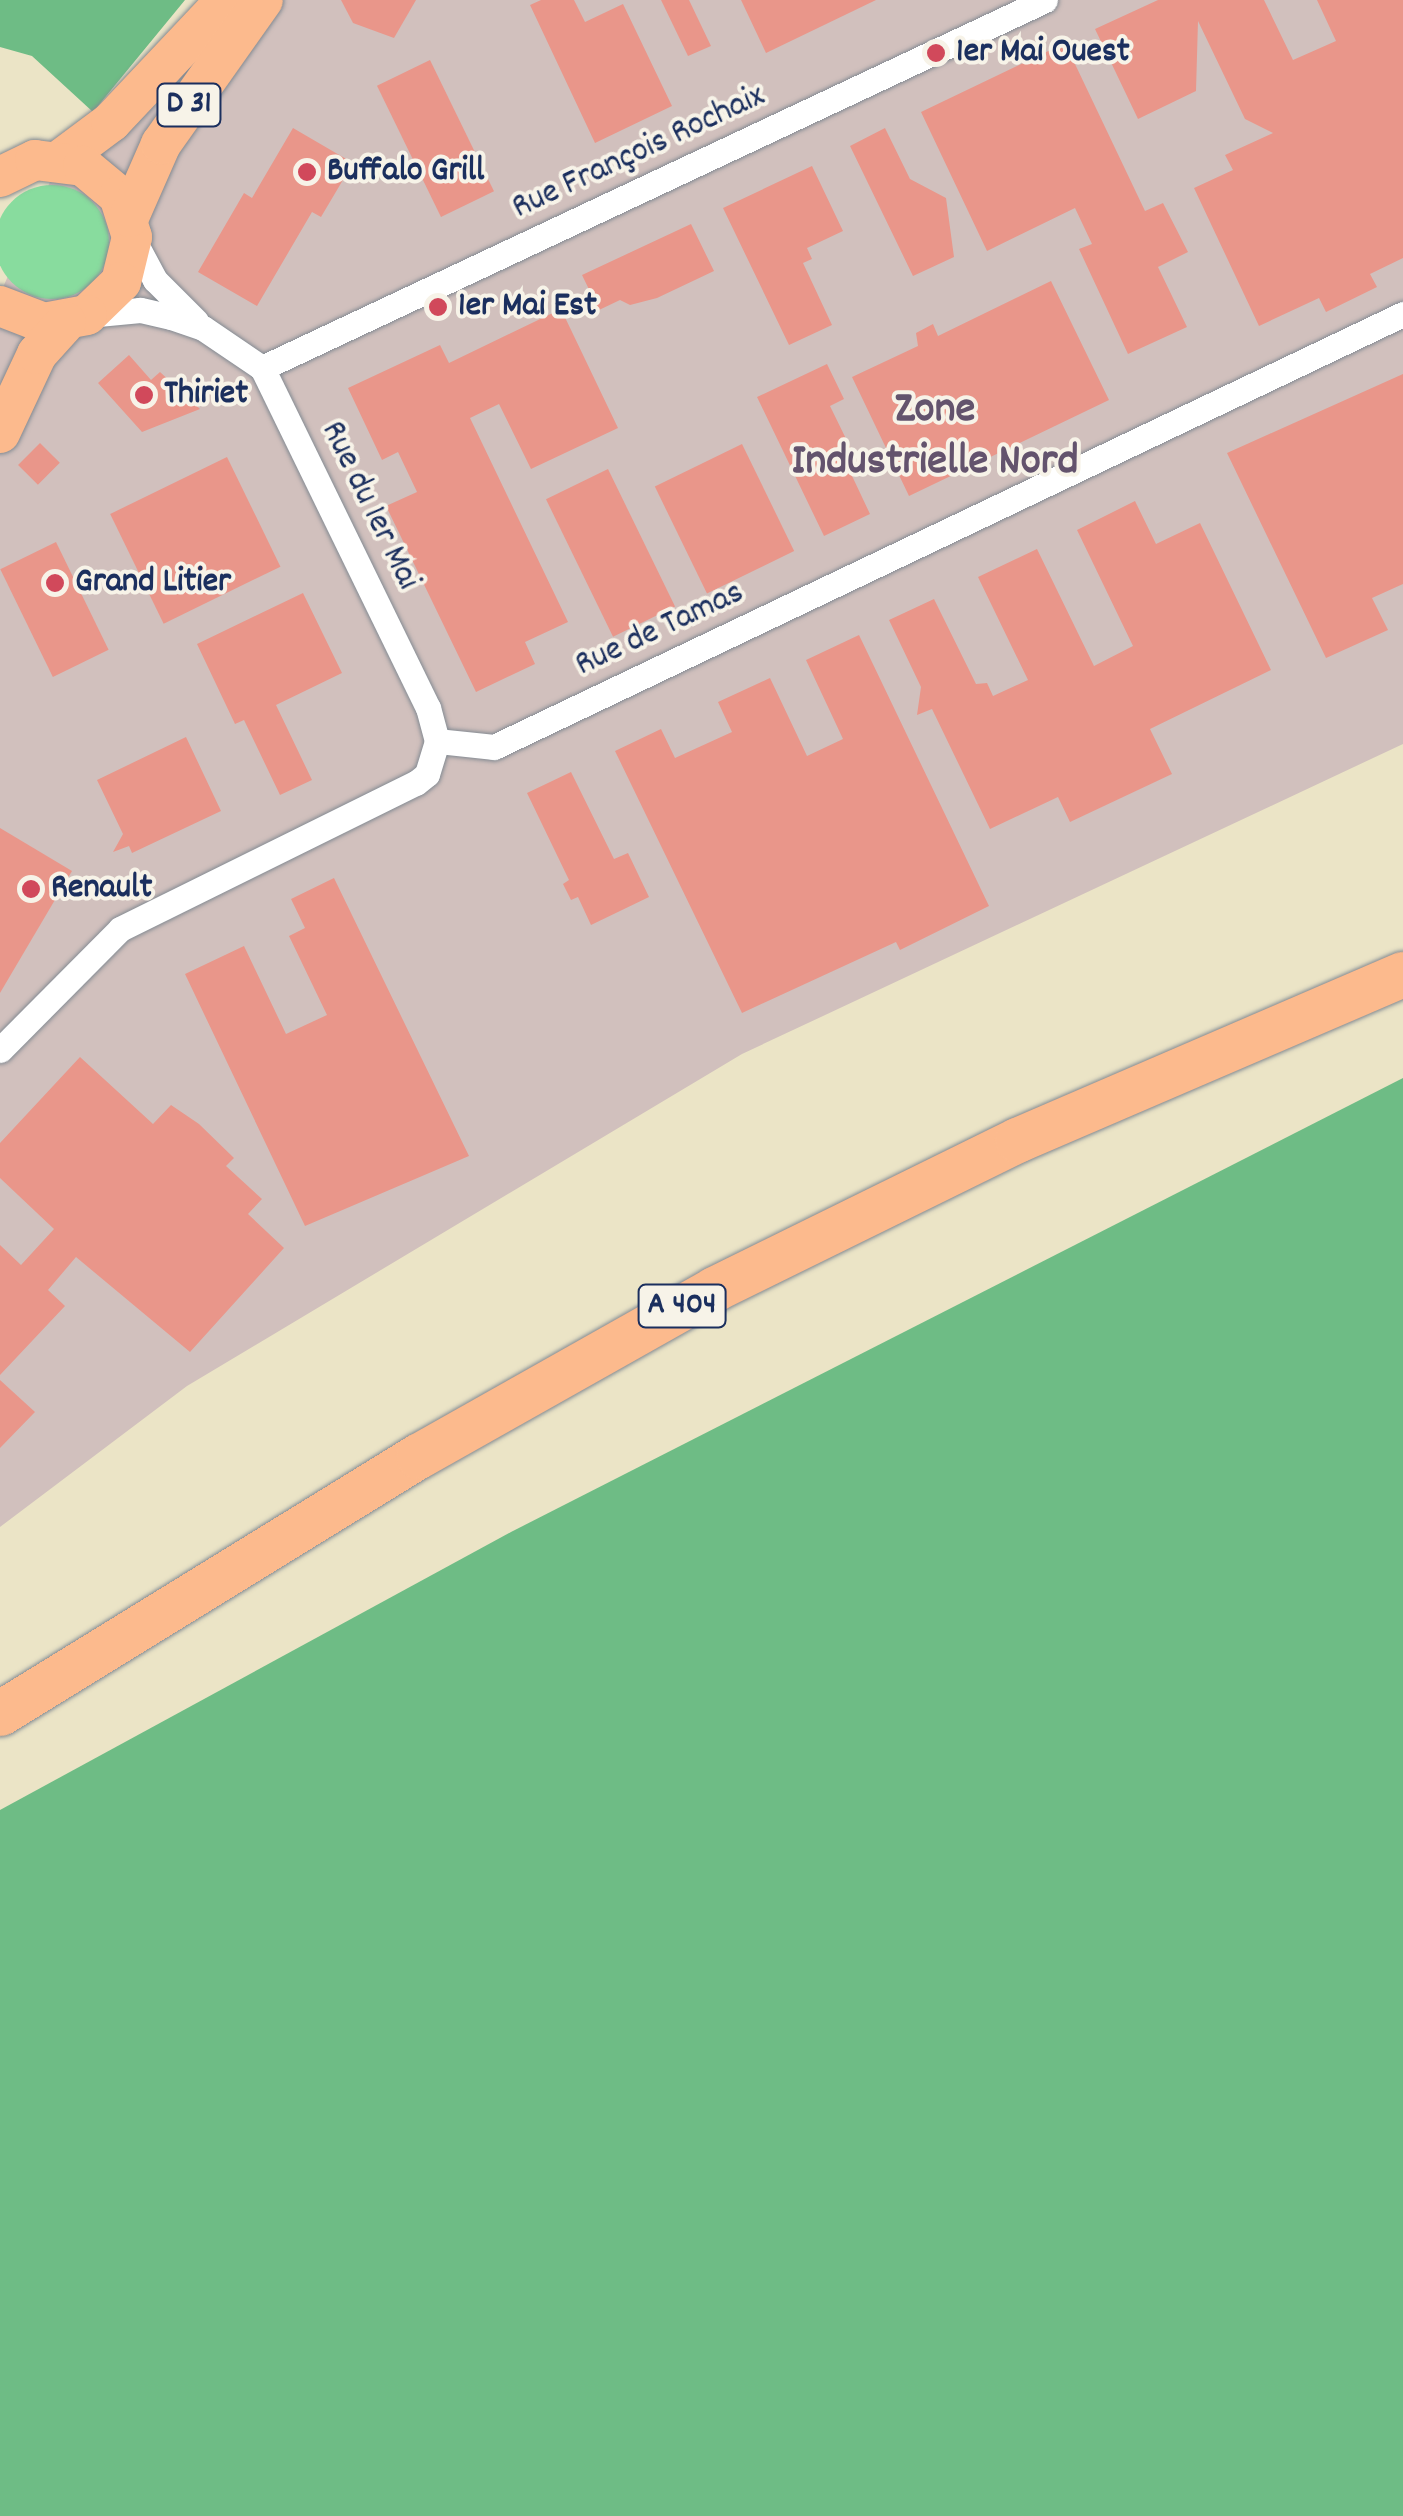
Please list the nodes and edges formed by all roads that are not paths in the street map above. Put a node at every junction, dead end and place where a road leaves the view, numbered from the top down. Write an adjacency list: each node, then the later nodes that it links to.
1 (226, 0): 4 (main road, D 31)
2 (264, 0): 6 (main road, D 31)
3 (1045, 0): 11 (street, Rue François Rochaix)
4 (60, 160): 5 (main road); 6 (main road)
5 (0, 177)
6 (130, 227): 9 (main road); 10 (street, Rue du 1er Mai)
7 (0, 306): 9 (main road)
8 (1403, 314): 13 (street, Rue de Tamas)
9 (76, 318): 10 (street, Rue du 1er Mai); 12 (main road)
10 (204, 328): 11 (street, Rue du 1er Mai)
11 (262, 368): 13 (street, Rue du 1er Mai)
12 (0, 433)
13 (437, 741): 16 (street)
14 (1403, 942): 17 (highway, A 404)
15 (1403, 974): 18 (highway, A 404)
16 (0, 1050)
17 (0, 1677)
18 (0, 1713)

